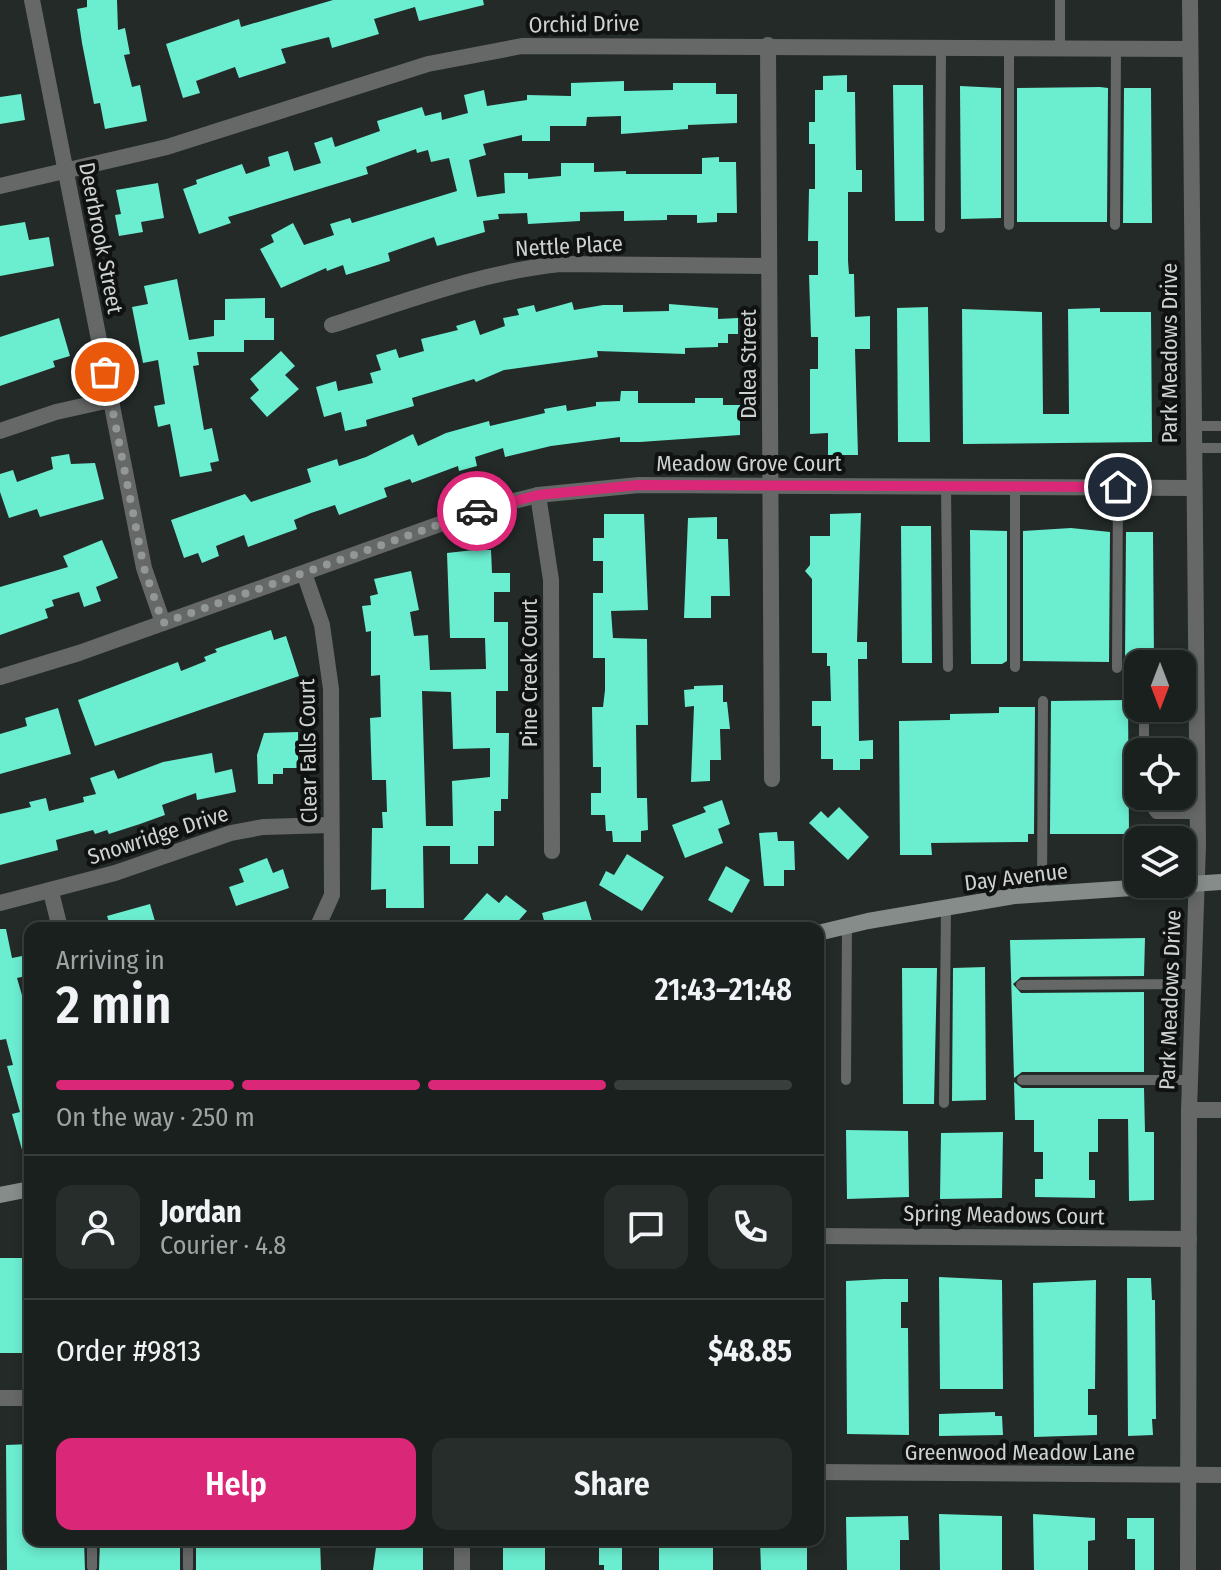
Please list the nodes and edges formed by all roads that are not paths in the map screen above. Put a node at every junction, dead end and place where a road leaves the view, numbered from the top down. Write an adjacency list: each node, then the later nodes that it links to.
1 (32, 0): 10 (street, Deerbrook Street)
2 (1060, 0): 7 (lane)
3 (1190, 0): 9 (street, Park Meadows Drive)
4 (768, 45): 5 (street, Orchid Drive); 10 (street, Orchid Drive); 15 (street, Dalea Street)
5 (941, 47): 6 (street, Orchid Drive); 14 (lane)
6 (1009, 47): 7 (street, Orchid Drive); 12 (lane)
7 (1060, 48): 8 (street, Orchid Drive)
8 (1116, 48): 9 (street, Orchid Drive); 13 (lane)
9 (1189, 49): 18 (street, Park Meadows Drive)
10 (65, 171): 11 (street, Orchid Drive); 17 (street, Deerbrook Street)
11 (0, 186)
12 (1009, 225)
13 (1115, 225)
14 (940, 228)
15 (769, 266): 16 (street, Nettle Place); 23 (street, Dalea Street)
16 (332, 325)
17 (110, 400): 20 (street); 30 (street, Deerbrook Street)
18 (1192, 426): 19 (lane); 21 (street, Park Meadows Drive)
19 (1221, 426)
20 (0, 431)
21 (1192, 448): 22 (lane); 27 (street, Park Meadows Drive)
22 (1221, 448)
23 (770, 486): 24 (street, Meadow Grove Court); 28 (street, Meadow Grove Court); 36 (street, Dalea Street)
24 (946, 487): 25 (street, Meadow Grove Court); 31 (lane)
25 (1015, 487): 26 (street, Meadow Grove Court); 32 (lane)
26 (1118, 487): 27 (street, Meadow Grove Court); 33 (lane)
27 (1192, 488): 38 (street, Park Meadows Drive)
28 (538, 495): 29 (street, Meadow Grove Court); 40 (street, Pine Creek Court)
29 (304, 573): 30 (street, Meadow Grove Court); 39 (street, Clear Falls Court)
30 (163, 623): 34 (street, Meadow Grove Court)
31 (948, 667)
32 (1015, 667)
33 (1117, 668)
34 (0, 677)
35 (1043, 701): 44 (lane)
36 (772, 779)
37 (1153, 810): 38 (lane)
38 (1197, 814): 41 (street, Park Meadows Drive)
39 (331, 825): 43 (street, Snowridge Drive); 48 (street, Clear Falls Court)
40 (552, 851)
41 (1197, 881): 42 (street, Day Avenue); 44 (street, Day Avenue); 51 (street, Park Meadows Drive)
42 (1221, 882)
43 (51, 892): 45 (street, Snowridge Drive); 47 (street)
44 (1042, 894): 46 (street, Day Avenue)
45 (0, 903)
46 (946, 908): 49 (street, Day Avenue); 56 (lane)
47 (58, 922)
48 (320, 922)
49 (847, 926): 50 (street, Day Avenue); 53 (lane)
50 (824, 932)
51 (1192, 984): 52 (lane); 55 (street, Park Meadows Drive)
52 (1021, 985)
53 (846, 1080)
54 (1022, 1080): 55 (lane)
55 (1190, 1080): 57 (street, Park Meadows Drive)
56 (944, 1103)
57 (1189, 1110): 58 (street); 62 (street, Park Meadows Drive)
58 (1221, 1110)
59 (24, 1190): 60 (street)
60 (0, 1195)
61 (824, 1236): 62 (street, Spring Meadows Court)
62 (1189, 1239): 66 (street, Park Meadows Drive)
63 (0, 1398): 64 (street)
64 (24, 1398)
65 (824, 1472): 66 (street, Greenwood Meadow Lane)
66 (1189, 1475): 67 (street, Greenwood Meadow Lane); 74 (street, Park Meadows Drive)
67 (1221, 1475)
68 (92, 1546): 71 (lane)
69 (188, 1546): 72 (lane)
70 (462, 1546): 73 (street)
71 (92, 1567)
72 (188, 1568)
73 (462, 1570)
74 (1188, 1570)

